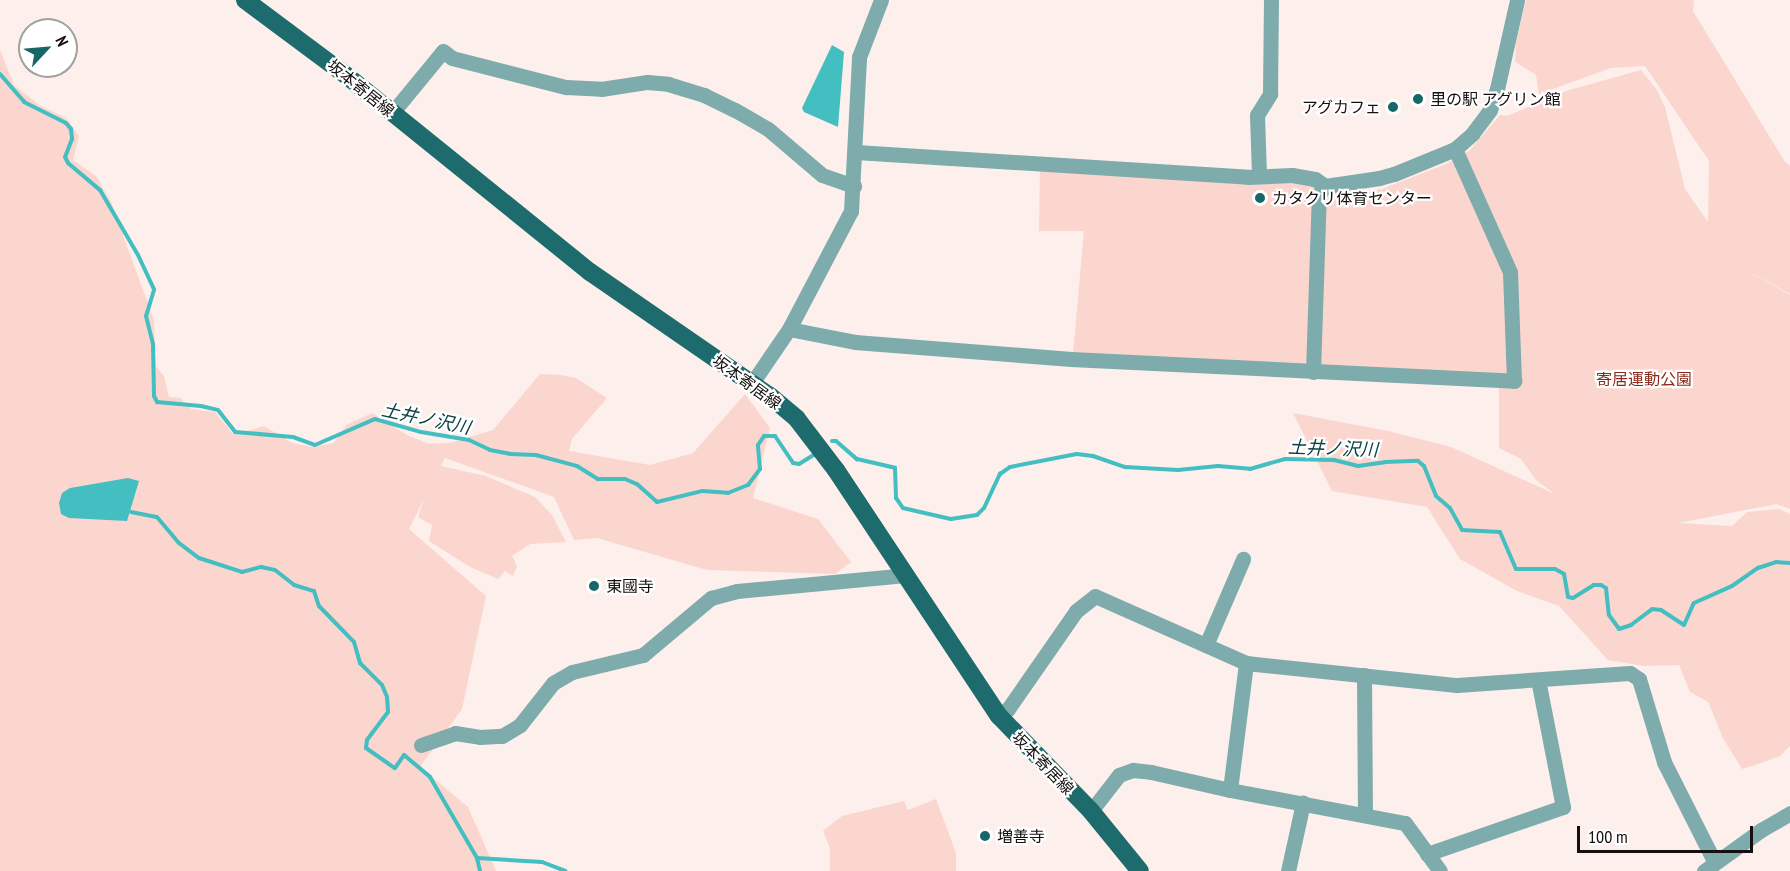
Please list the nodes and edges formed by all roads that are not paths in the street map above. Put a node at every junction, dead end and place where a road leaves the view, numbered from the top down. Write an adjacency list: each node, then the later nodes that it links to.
1 (245, 0): 5 (main road, 坂本寄居線)
2 (881, 0): 7 (street)
3 (1271, 0): 8 (street)
4 (1517, 0): 6 (street)
5 (392, 113): 9 (street); 13 (main road, 坂本寄居線)
6 (1455, 149): 10 (street); 12 (street)
7 (856, 152): 8 (street); 9 (street)
8 (1259, 175): 10 (street)
9 (854, 186): 11 (street)
10 (1325, 186): 12 (street)
11 (789, 329): 12 (street); 13 (street)
12 (1313, 372)
13 (752, 384): 15 (main road, 坂本寄居線)
14 (1243, 559): 16 (street)
15 (905, 575): 20 (main road, 坂本寄居線); 21 (street)
16 (1206, 645): 17 (street); 20 (street)
17 (1246, 663): 18 (street); 22 (street)
18 (1364, 675): 19 (street); 26 (street)
19 (1538, 680): 27 (street); 28 (street)
20 (999, 716): 24 (main road, 坂本寄居線)
21 (421, 745)
22 (1230, 790): 23 (street); 24 (street)
23 (1303, 803): 26 (street); 30 (street)
24 (1091, 811): 29 (main road, 坂本寄居線)
25 (1790, 813): 28 (street)
26 (1365, 815): 27 (street)
27 (1427, 854): 31 (street)
28 (1709, 867)
29 (1140, 871)
30 (1288, 871)
31 (1440, 871)

